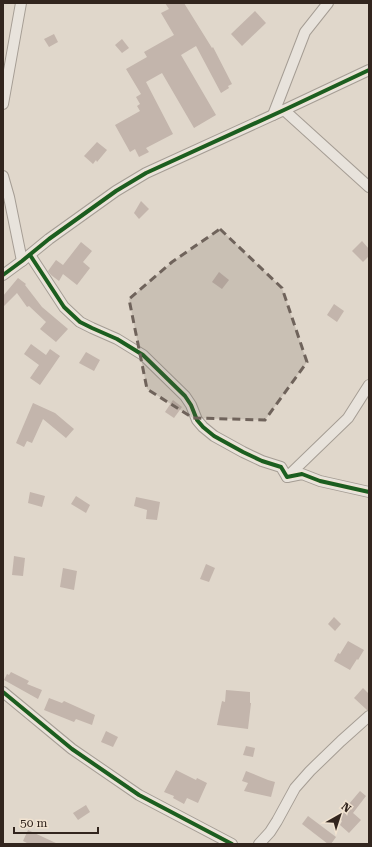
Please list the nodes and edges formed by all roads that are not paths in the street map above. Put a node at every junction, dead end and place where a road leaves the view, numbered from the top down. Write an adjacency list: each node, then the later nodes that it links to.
1 (21, 3): 4 (street)
2 (328, 3): 6 (street)
3 (369, 70): 5 (street)
4 (3, 104)
5 (284, 110): 6 (street); 8 (street)
6 (272, 115): 9 (street)
7 (3, 176): 9 (street)
8 (369, 187)
9 (26, 258): 10 (street); 12 (street)
10 (3, 275)
11 (369, 385): 12 (street)
12 (287, 476): 13 (street)
13 (369, 492)
14 (3, 692): 16 (street)
15 (369, 716): 17 (street)
16 (232, 844)
17 (259, 844)

